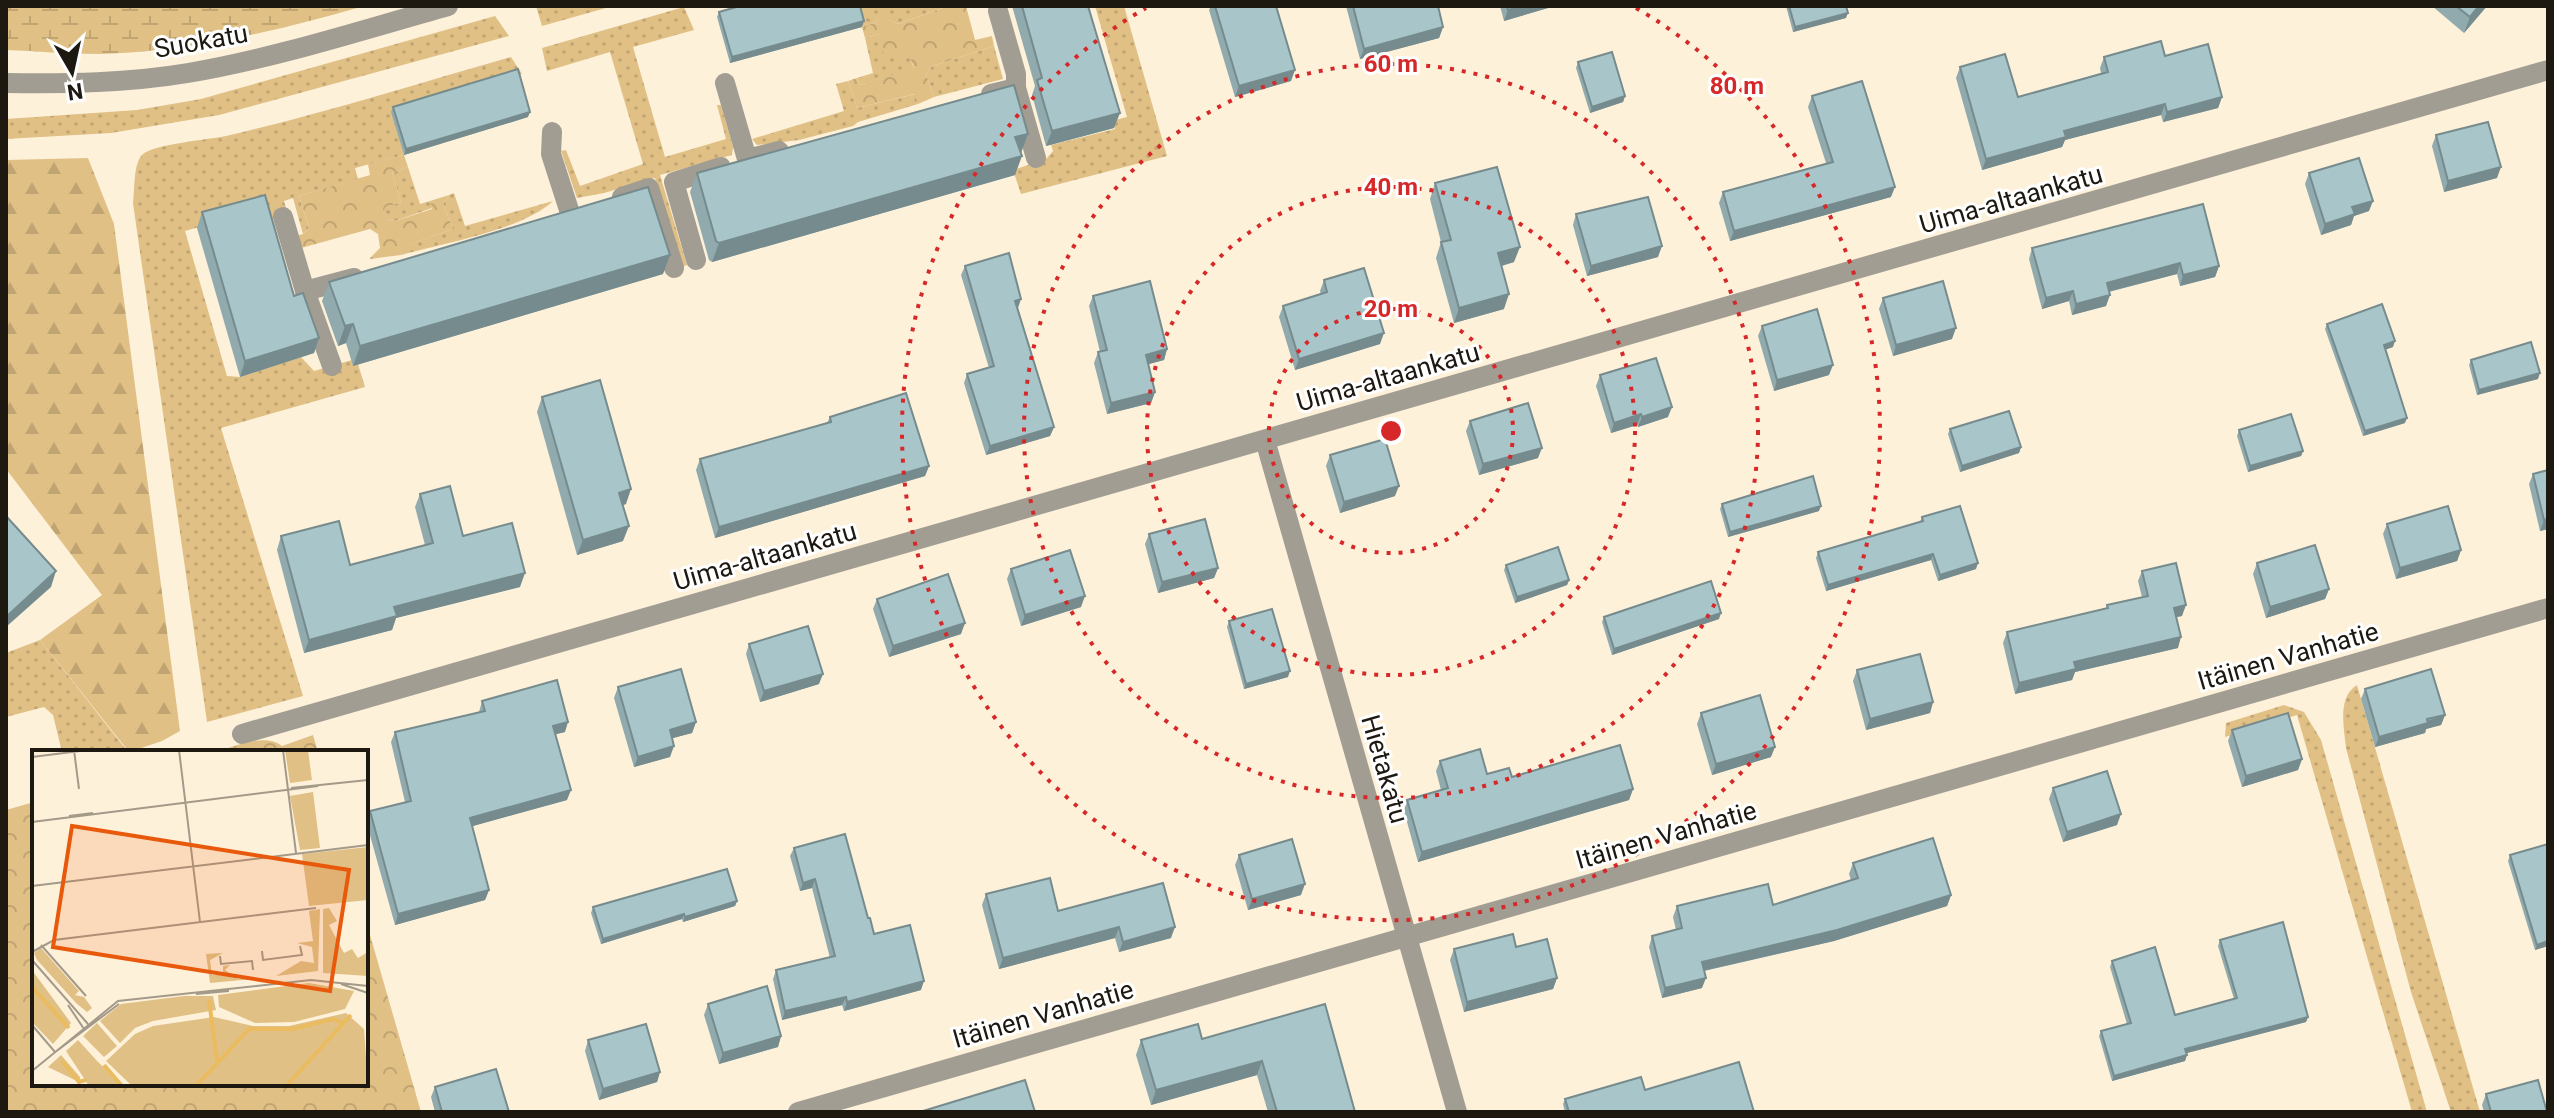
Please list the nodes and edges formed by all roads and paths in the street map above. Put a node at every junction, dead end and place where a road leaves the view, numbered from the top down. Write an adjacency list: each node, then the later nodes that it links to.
1 (448, 6): 4 (street, Suokatu)
2 (998, 11): 6 (street)
3 (2548, 70): 18 (street, Uima-altaankatu)
4 (6, 83)
5 (725, 83): 11 (street)
6 (1016, 88): 7 (street); 10 (street)
7 (972, 100)
8 (552, 132): 14 (street)
9 (793, 148): 11 (street)
10 (1036, 158)
11 (747, 159): 13 (street)
12 (283, 217): 16 (street)
13 (696, 260)
14 (674, 268)
15 (374, 272): 16 (street)
16 (305, 291): 17 (street)
17 (332, 366)
18 (1265, 440): 20 (street, Uima-altaankatu); 21 (street, Hietakatu)
19 (2548, 608): 21 (street, Itäinen Vanhatie)
20 (242, 734)
21 (1406, 937): 22 (street, Itäinen Vanhatie); 23 (street, Hietakatu)
22 (798, 1112)
23 (1457, 1112)

